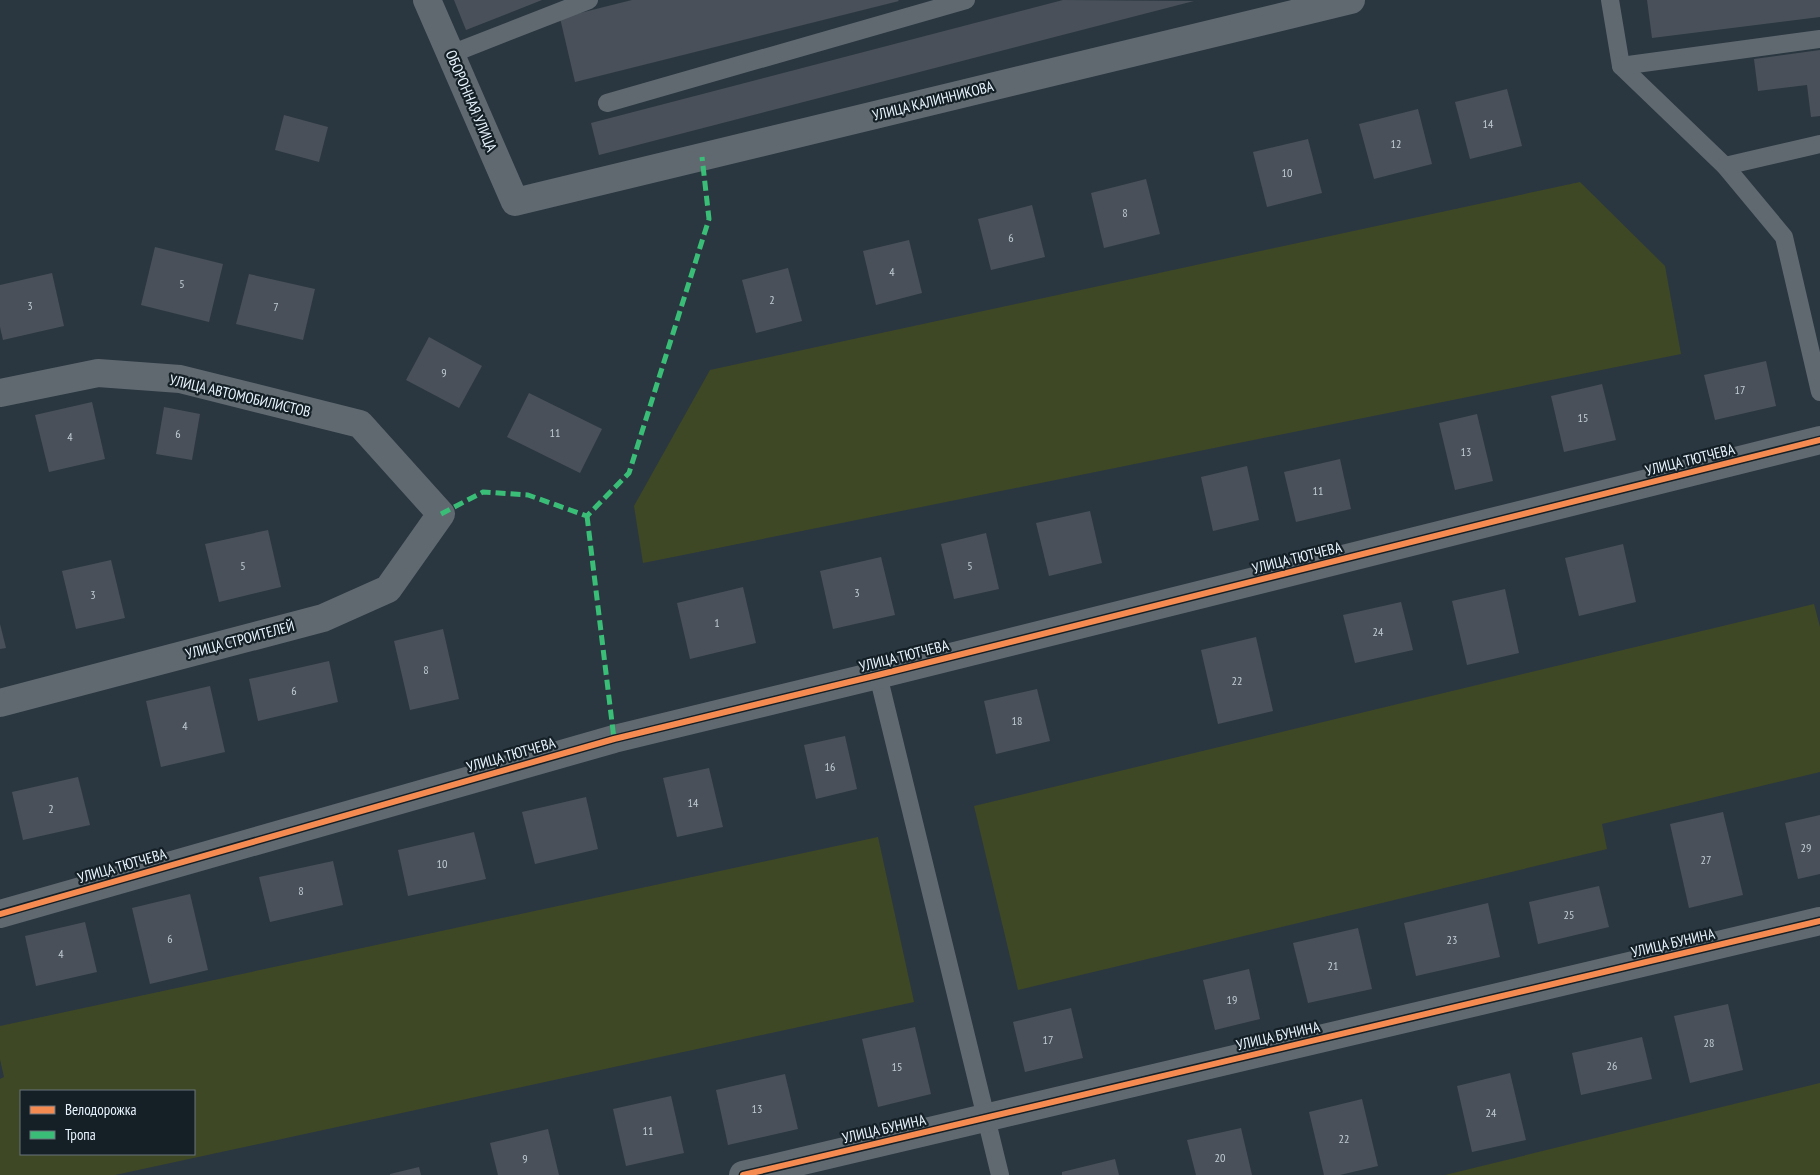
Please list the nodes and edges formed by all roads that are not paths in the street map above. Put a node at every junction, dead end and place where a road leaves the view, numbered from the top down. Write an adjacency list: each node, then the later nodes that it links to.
1 (427, 0): 7 (street, ОБОРОННАЯ УЛИЦА)
2 (589, 0): 7 (lane)
3 (966, 0): 9 (lane)
4 (1351, 0): 12 (street, УЛИЦА КАЛИННИКОВА)
5 (1610, 0): 8 (lane)
6 (1820, 39): 8 (lane)
7 (451, 54): 12 (street, ОБОРОННАЯ УЛИЦА)
8 (1621, 66): 11 (lane)
9 (607, 103)
10 (1820, 144): 11 (lane)
11 (1726, 166): 14 (lane)
12 (515, 202)
13 (0, 392): 16 (street, УЛИЦА АВТОМОБИЛИСТОВ)
14 (1820, 392)
15 (1820, 440): 17 (street, УЛИЦА ТЮТЧЕВА)
16 (441, 514): 18 (street, УЛИЦА СТРОИТЕЛЕЙ)
17 (878, 676): 19 (street, УЛИЦА ТЮТЧЕВА); 21 (lane)
18 (0, 703)
19 (0, 914)
20 (1820, 921): 21 (street, УЛИЦА БУНИНА)
21 (985, 1118): 22 (street, УЛИЦА БУНИНА); 23 (lane)
22 (743, 1175)
23 (1000, 1175)

